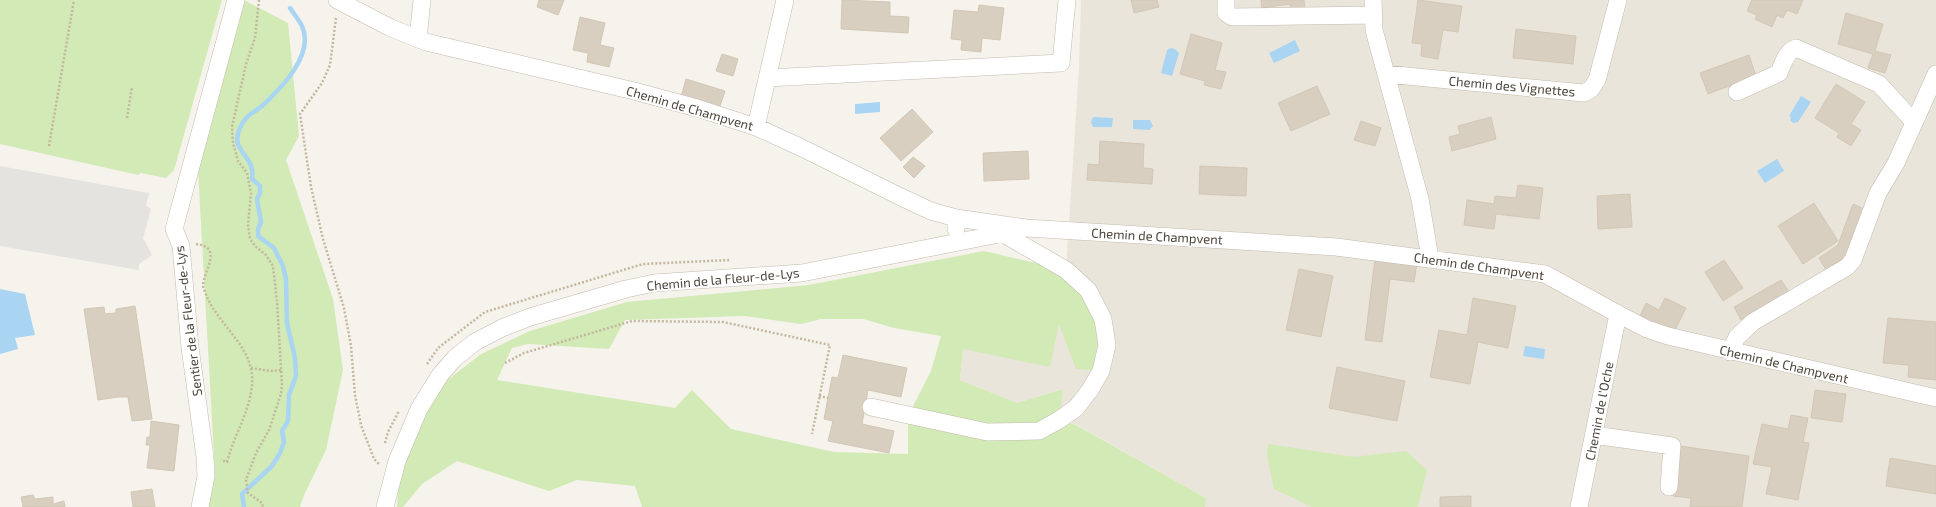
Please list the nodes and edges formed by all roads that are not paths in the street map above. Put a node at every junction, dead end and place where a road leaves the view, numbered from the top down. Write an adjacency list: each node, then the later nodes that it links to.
1 (236, 0): 27 (street, Sentier de la Fleur-de-Lys)
2 (422, 0): 9 (street)
3 (785, 0): 12 (street)
4 (1067, 0): 12 (street)
5 (1226, 0): 8 (street)
6 (1618, 0): 10 (street, Chemin des Vignettes)
7 (338, 1): 9 (street, Chemin de Champvent)
8 (1372, 8): 10 (street)
9 (414, 38): 15 (street, Chemin de Champvent)
10 (1386, 74): 20 (street)
11 (1936, 74): 14 (street)
12 (767, 78): 15 (street)
13 (1737, 92): 14 (street)
14 (1914, 122): 22 (street)
15 (756, 127): 16 (street, Chemin de Champvent)
16 (956, 218): 17 (street, Chemin de Champvent); 19 (street)
17 (1026, 228): 18 (street, Chemin de Champvent); 20 (street, Chemin de Champvent)
18 (1002, 233): 19 (street, Chemin de Champvent); 24 (street)
19 (953, 242): 28 (street, Chemin de la Fleur-de-Lys)
20 (1430, 258): 21 (street, Chemin de Champvent)
21 (1618, 314): 22 (street, Chemin de Champvent); 25 (street, Chemin de l'Oche)
22 (1730, 352): 23 (street, Chemin de Champvent)
23 (1936, 398)
24 (871, 407)
25 (1594, 435): 26 (street); 29 (street, Chemin de l'Oche)
26 (1669, 487)
27 (200, 507)
28 (385, 507)
29 (1579, 507)

